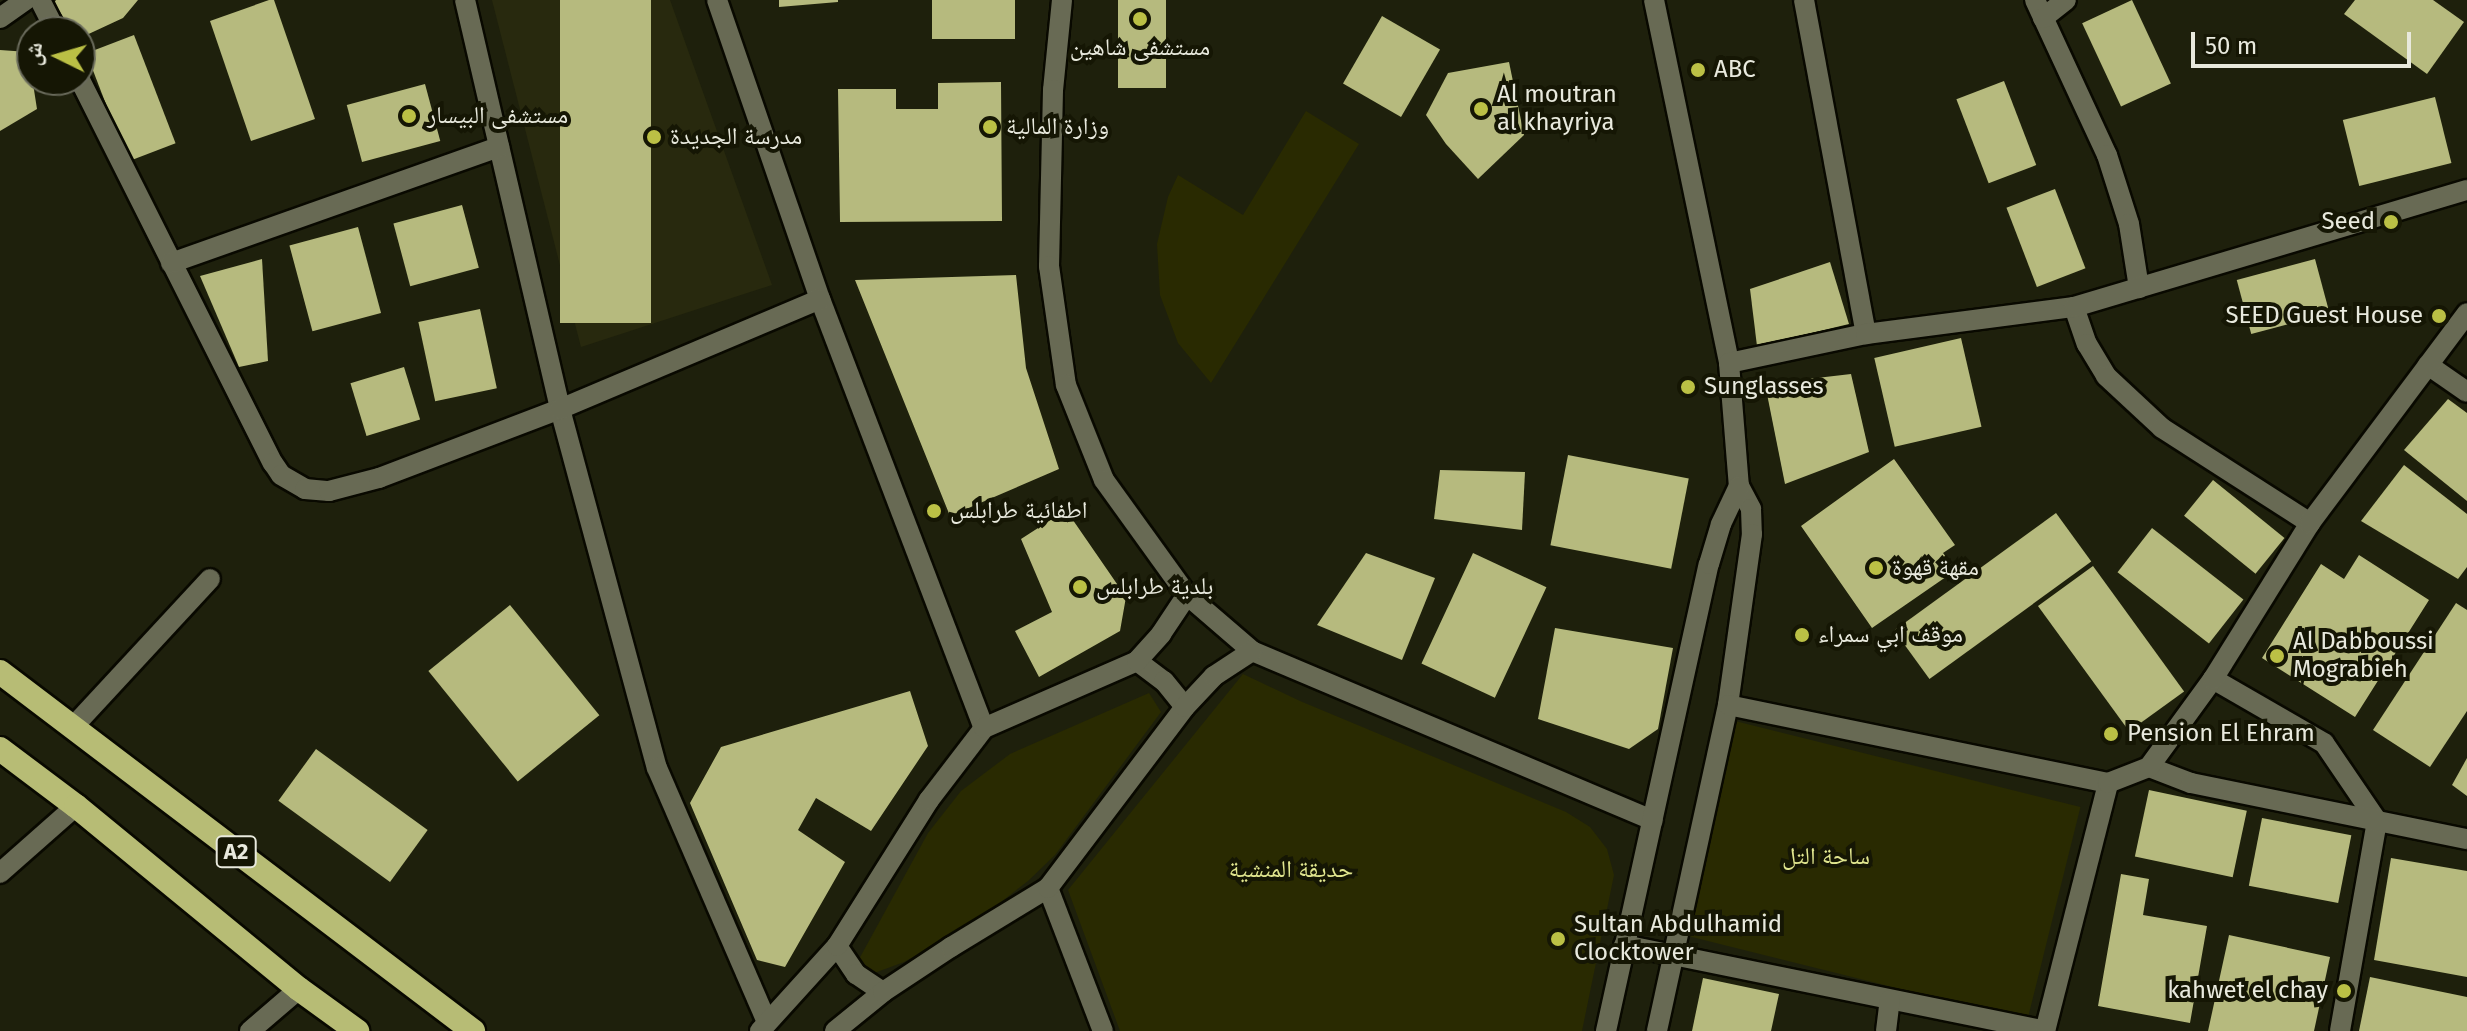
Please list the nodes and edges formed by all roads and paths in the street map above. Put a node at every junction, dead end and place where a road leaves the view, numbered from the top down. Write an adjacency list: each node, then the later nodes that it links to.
1 (26, 0): 9 (street)
2 (465, 0): 11 (street)
3 (717, 0): 15 (street)
4 (1062, 0): 26 (street)
5 (1654, 0): 19 (street)
6 (1804, 0): 18 (street)
7 (2066, 0): 8 (street)
8 (2039, 9): 14 (street)
9 (0, 18)
10 (88, 96): 13 (street)
11 (499, 147): 13 (street); 22 (street)
12 (2467, 190): 14 (street)
13 (171, 263): 22 (street)
14 (2139, 288): 16 (street)
15 (820, 299): 22 (street); 34 (street)
16 (2074, 307): 18 (street); 24 (street)
17 (2467, 313): 20 (street)
18 (1866, 334): 19 (street)
19 (1729, 363): 23 (street)
20 (2428, 365): 21 (street); 24 (street)
21 (2467, 392)
22 (560, 409): 50 (street)
23 (1739, 486): 31 (street); 39 (street)
24 (2310, 523): 30 (street)
25 (210, 579): 33 (street)
26 (1187, 595): 27 (street); 28 (street)
27 (1252, 651): 32 (street); 39 (street)
28 (1137, 661): 32 (street); 34 (street)
29 (0, 672): 33 (highway, A2)
30 (2213, 679): 36 (street); 40 (street)
31 (1728, 705): 37 (street); 46 (street)
32 (1185, 707): 43 (street)
33 (72, 728): 54 (highway, A2)
34 (984, 728): 45 (street)
35 (0, 749): 38 (highway)
36 (2149, 767): 37 (street); 40 (street)
37 (2108, 783): 59 (street)
38 (76, 806): 42 (street); 47 (highway)
39 (1653, 820): 44 (street)
40 (2377, 821): 41 (street); 60 (street)
41 (2467, 839)
42 (0, 873)
43 (1048, 888): 48 (street); 55 (street)
44 (1624, 945): 46 (street); 56 (street)
45 (837, 946): 48 (street); 50 (street)
46 (1672, 956): 49 (street); 57 (street)
47 (299, 989): 52 (street); 53 (highway)
48 (883, 992): 51 (street)
49 (1890, 1000): 58 (street); 59 (street)
50 (763, 1027)
51 (842, 1028)
52 (250, 1031)
53 (357, 1031)
54 (473, 1031)
55 (1103, 1031)
56 (1606, 1031)
57 (1657, 1031)
58 (1886, 1031)
59 (2045, 1031)
60 (2340, 1031)

